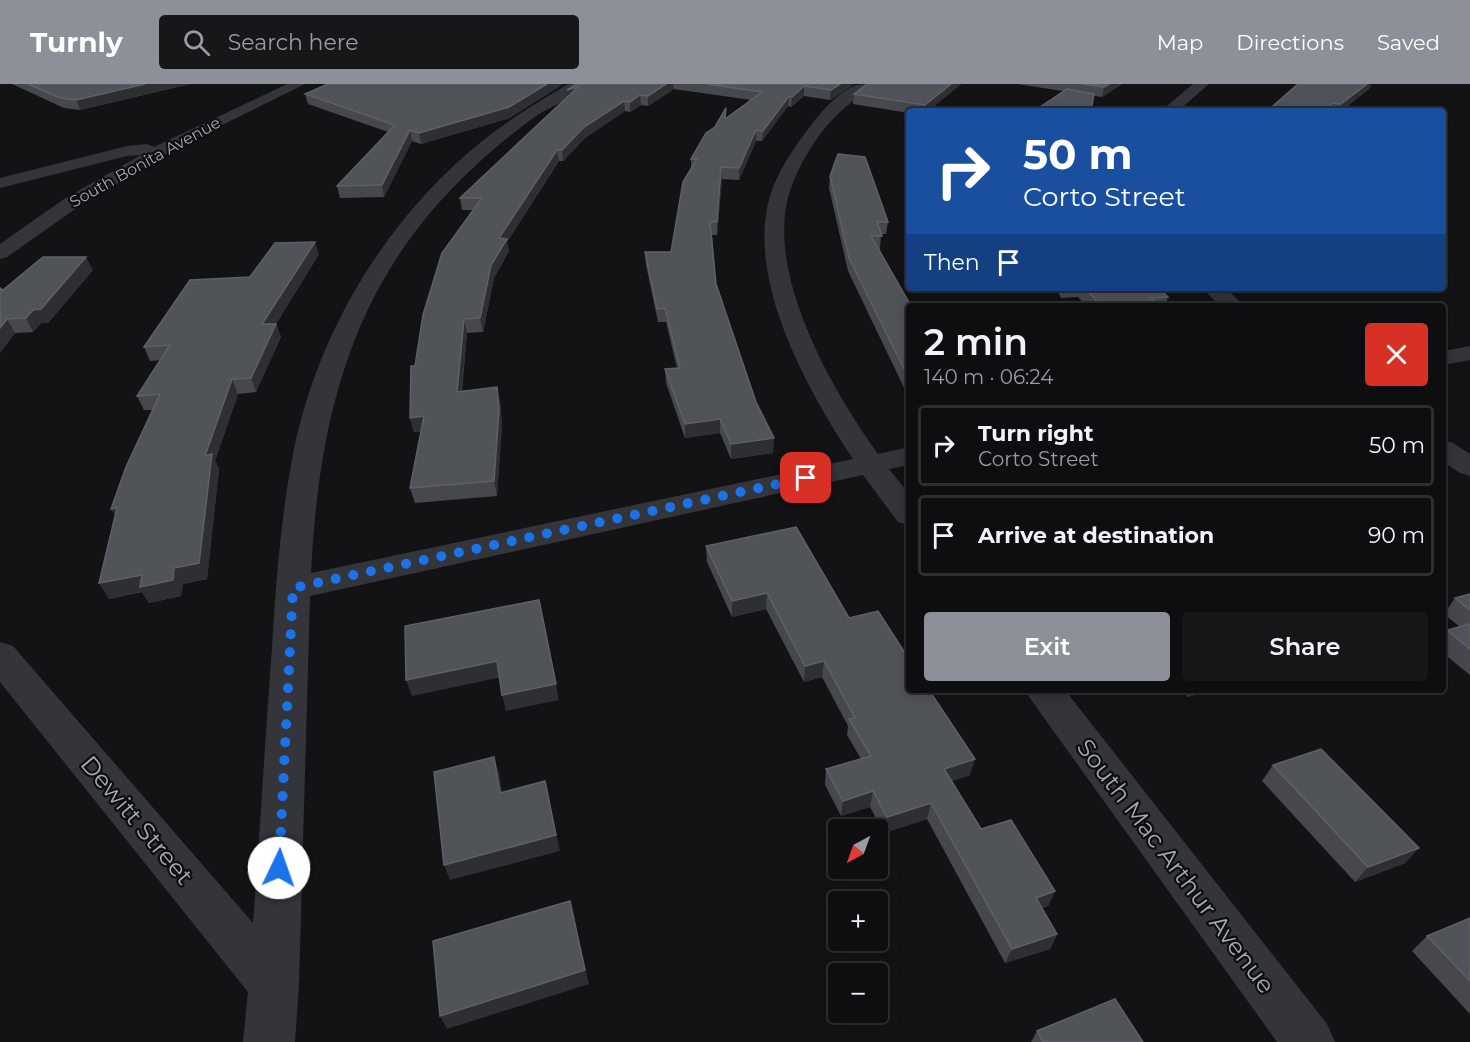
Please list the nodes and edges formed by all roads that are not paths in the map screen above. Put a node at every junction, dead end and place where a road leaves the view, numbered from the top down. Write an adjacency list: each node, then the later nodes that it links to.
1 (298, 84): 6 (street, South Bonita Avenue)
2 (578, 84): 18 (street)
3 (867, 84): 15 (street)
4 (1202, 84): 5 (street)
5 (1172, 108)
6 (168, 146): 7 (street); 8 (street, South Bonita Avenue)
7 (0, 183)
8 (0, 253)
9 (1216, 291): 10 (street)
10 (1230, 303)
11 (1470, 352): 12 (street)
12 (1446, 357)
13 (1446, 451): 16 (street)
14 (906, 457): 15 (street)
15 (869, 464): 17 (street); 18 (street)
16 (1470, 467)
17 (906, 511)
18 (293, 588): 21 (street)
19 (0, 656): 21 (street, Dewitt Street)
20 (1045, 693): 23 (street, South Mac Arthur Avenue)
21 (274, 985): 22 (street)
22 (268, 1042)
23 (1309, 1042)

